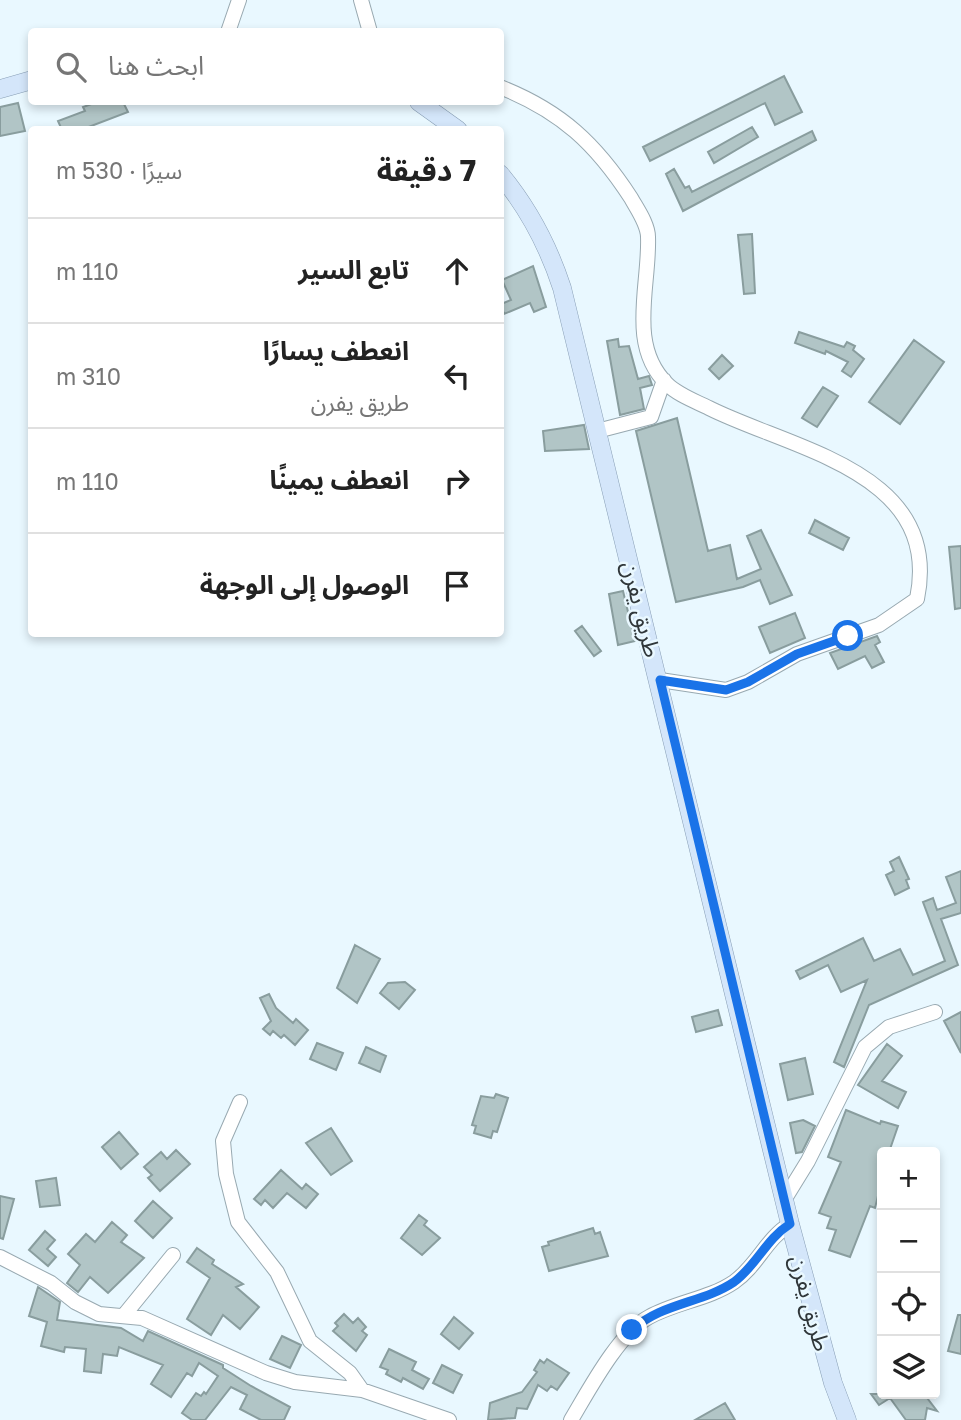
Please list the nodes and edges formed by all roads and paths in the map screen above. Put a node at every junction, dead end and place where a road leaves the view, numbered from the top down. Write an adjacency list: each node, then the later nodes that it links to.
1 (239, 0): 3 (street)
2 (361, 0): 4 (street)
3 (229, 28)
4 (373, 28)
5 (28, 81): 6 (main road)
6 (0, 89)
7 (504, 89): 11 (street)
8 (423, 105): 9 (main road)
9 (452, 126)
10 (504, 179): 12 (main road, طريق يفرن)
11 (664, 380): 12 (street); 13 (street)
12 (597, 431): 13 (main road, طريق يفرن)
13 (660, 680): 16 (main road, طريق يفرن)
14 (935, 1012): 16 (street)
15 (240, 1102): 21 (street)
16 (784, 1200): 17 (main road, طريق يفرن)
17 (790, 1224): 22 (main road, طريق يفرن); 24 (street)
18 (173, 1255): 20 (street)
19 (0, 1256): 20 (street)
20 (125, 1314): 21 (street)
21 (362, 1390): 23 (street)
22 (838, 1419)
23 (449, 1420)
24 (571, 1420)

